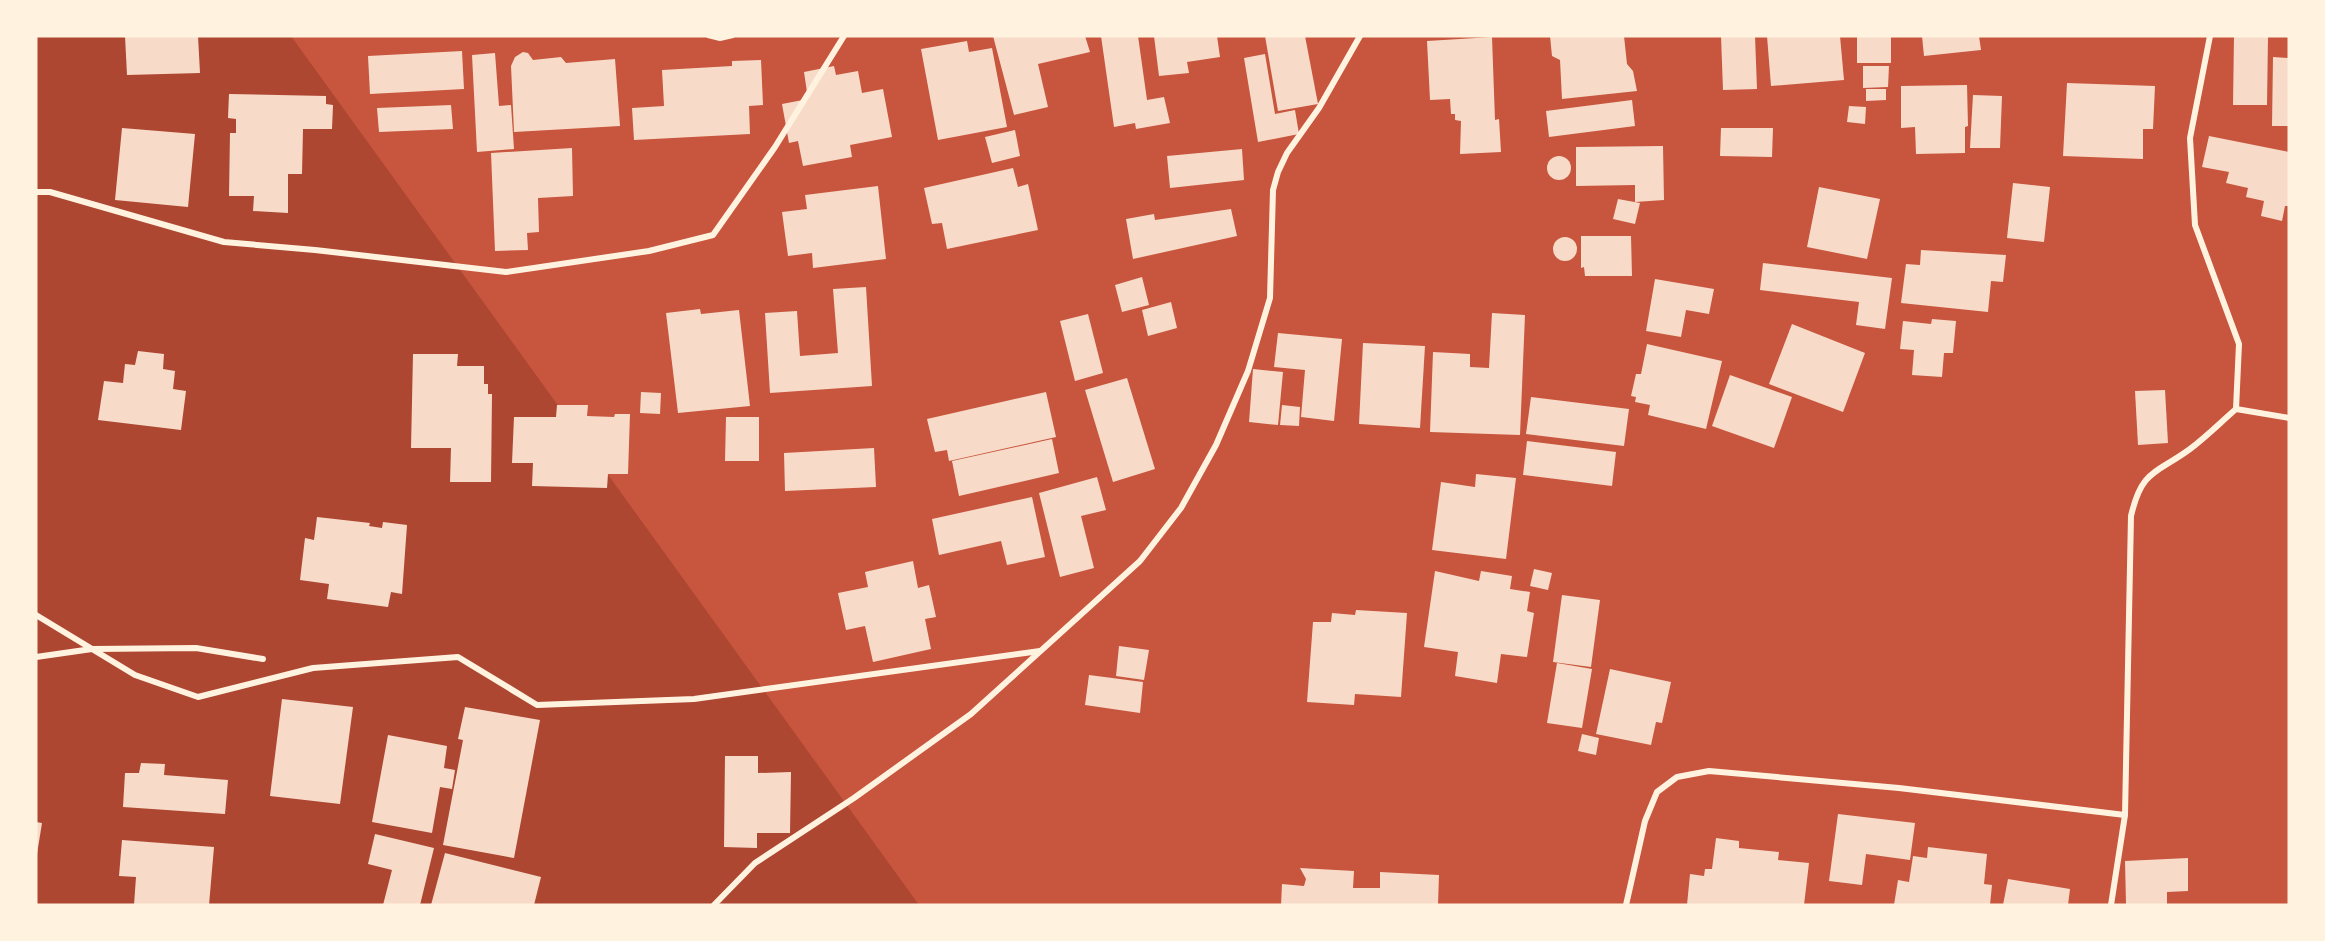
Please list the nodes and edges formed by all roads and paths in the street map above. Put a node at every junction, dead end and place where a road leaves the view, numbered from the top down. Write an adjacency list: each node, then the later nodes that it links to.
1 (708, 36): 2 (path)
2 (733, 36)
3 (844, 36): 6 (street)
4 (1360, 36): 11 (street)
5 (2210, 36): 7 (street)
6 (36, 192)
7 (2236, 409): 8 (street); 14 (street)
8 (2289, 418)
9 (36, 615): 10 (street)
10 (92, 649): 11 (street); 12 (street); 13 (street)
11 (1040, 651): 15 (street)
12 (36, 657)
13 (263, 659)
14 (2125, 815): 16 (street); 17 (street)
15 (714, 905)
16 (1626, 905)
17 (2111, 905)

